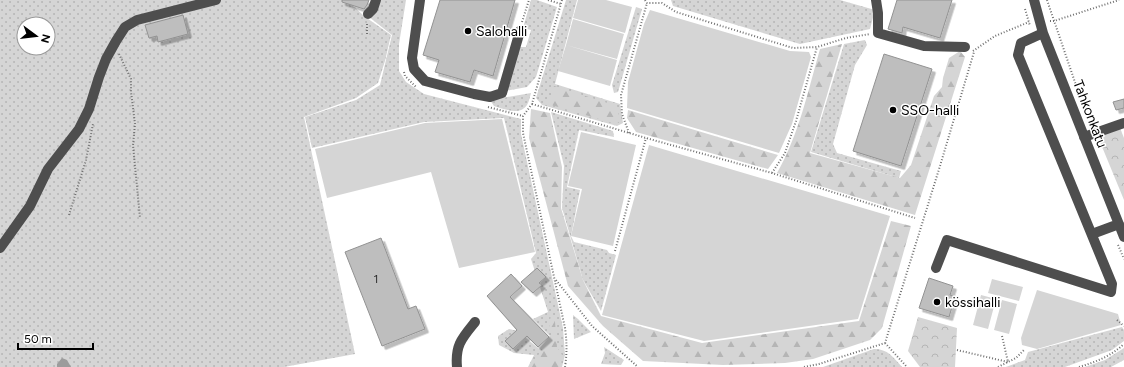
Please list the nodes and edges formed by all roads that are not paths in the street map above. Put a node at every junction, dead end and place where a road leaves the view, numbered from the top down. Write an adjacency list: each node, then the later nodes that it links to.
1 (216, 0): 15 (street)
2 (376, 0): 6 (street)
3 (420, 0): 7 (street)
4 (876, 0): 9 (street)
5 (1034, 0): 8 (street, Tahkonkatu)
6 (368, 14)
7 (520, 31)
8 (1043, 33): 11 (street, Tahkonkatu); 13 (street)
9 (970, 49)
10 (1124, 123): 11 (street)
11 (1084, 137): 12 (street, Tahkonkatu)
12 (1119, 224): 13 (street); 14 (street, Tahkonkatu)
13 (1092, 234): 16 (street)
14 (1124, 237)
15 (0, 248)
16 (936, 268)
17 (475, 322): 18 (street)
18 (457, 367)

